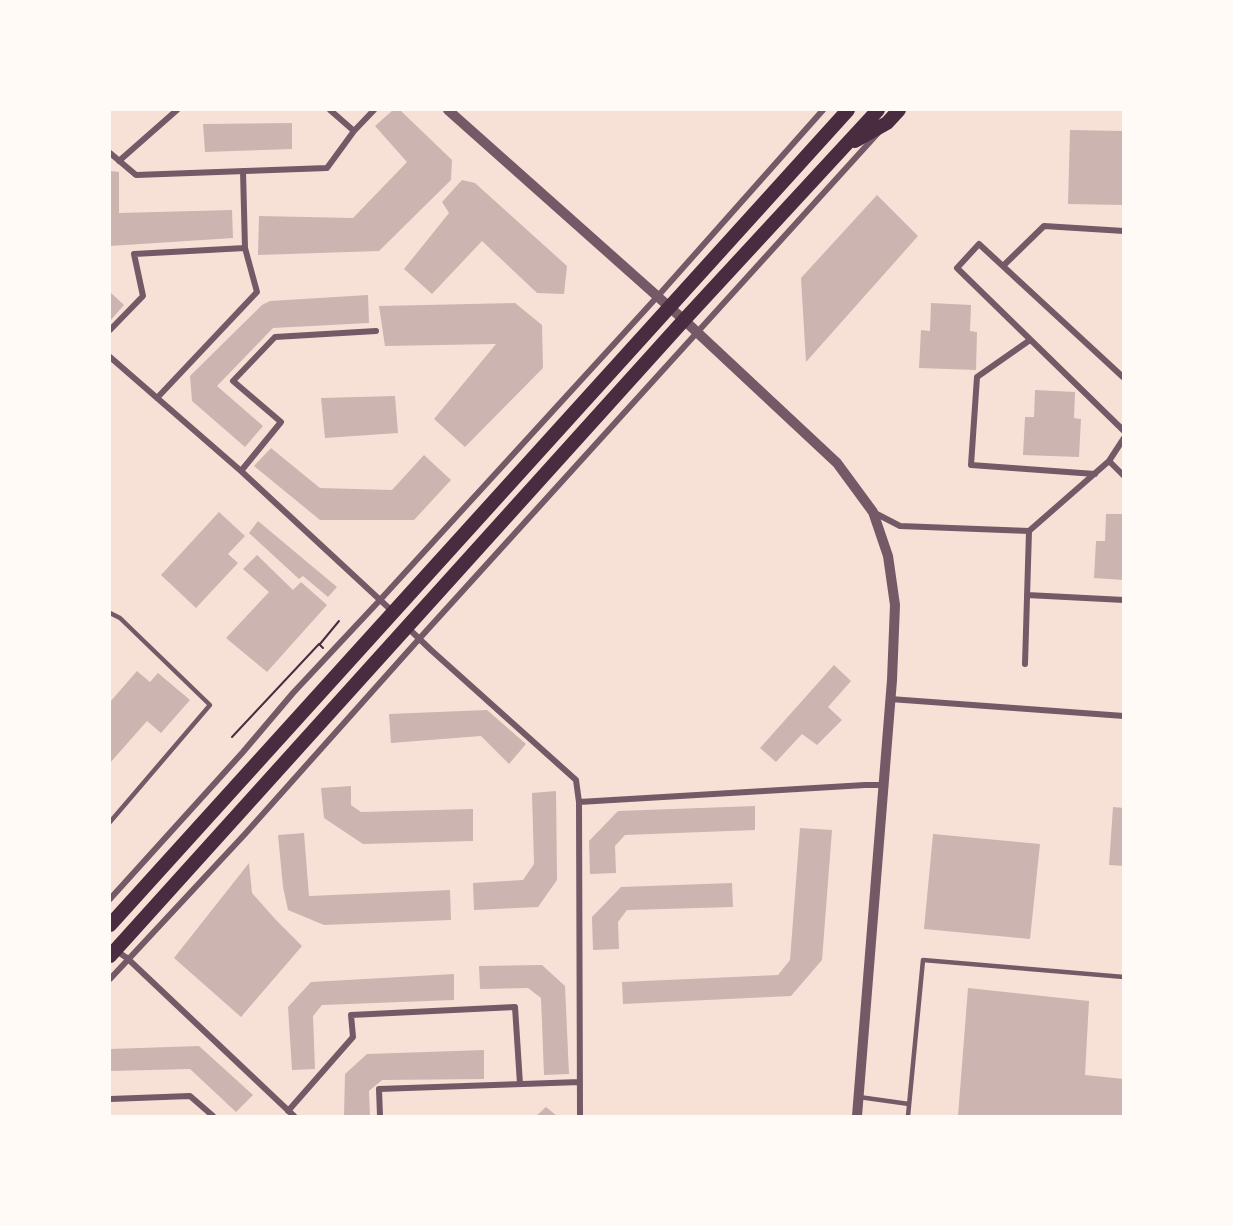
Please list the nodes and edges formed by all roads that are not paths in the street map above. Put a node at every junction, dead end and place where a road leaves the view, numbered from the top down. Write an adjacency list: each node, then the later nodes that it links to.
1 (177, 110): 13 (street)
2 (330, 110): 10 (street)
3 (374, 110): 10 (street)
4 (448, 110): 18 (street)
5 (823, 110): 18 (street)
6 (848, 110): 19 (main road)
7 (878, 110): 11 (main road)
8 (899, 110): 9 (main road)
9 (887, 123): 11 (main road); 23 (street)
10 (354, 131): 14 (street)
11 (845, 147): 20 (main road)
12 (110, 153): 13 (street)
13 (119, 161): 14 (street)
14 (243, 171): 16 (street)
15 (1124, 231): 17 (street)
16 (245, 248): 21 (street); 27 (street)
17 (1003, 266): 24 (street); 26 (street)
18 (657, 297): 19 (street); 37 (street)
19 (669, 307): 20 (street); 39 (main road)
20 (684, 320): 23 (street); 41 (main road)
21 (110, 330)
22 (376, 331): 31 (street)
23 (697, 333): 34 (street); 42 (street)
24 (1030, 340): 28 (street); 32 (street)
25 (110, 357): 27 (street)
26 (1124, 378)
27 (157, 398): 31 (street)
28 (1124, 430)
29 (1124, 438): 30 (street)
30 (1109, 461): 32 (street); 33 (street)
31 (241, 471): 37 (street)
32 (1095, 474): 35 (street)
33 (1124, 476)
34 (873, 512): 35 (street); 44 (street)
35 (1029, 531): 36 (street)
36 (1027, 595): 38 (street); 43 (street)
37 (380, 600): 39 (street); 49 (street)
38 (1124, 600)
39 (393, 612): 50 (main road)
40 (110, 613): 48 (lane)
41 (407, 627): 42 (street); 51 (main road)
42 (419, 639): 47 (street); 52 (street)
43 (1025, 664)
44 (890, 699): 45 (street); 46 (street)
45 (1124, 716)
46 (883, 785): 47 (street); 57 (street)
47 (579, 802): 55 (street)
48 (110, 822)
49 (110, 899)
50 (110, 925)
51 (112, 953): 52 (street)
52 (128, 958): 54 (street); 60 (street)
53 (1124, 977): 59 (lane)
54 (110, 979)
55 (580, 1082): 56 (street); 64 (street)
56 (520, 1084): 60 (street); 63 (street)
57 (859, 1097): 59 (lane); 65 (street)
58 (110, 1099): 61 (street)
59 (909, 1104): 66 (lane)
60 (288, 1111): 62 (street)
61 (213, 1116)
62 (294, 1116)
63 (380, 1116)
64 (580, 1116)
65 (857, 1116)
66 (908, 1116)

